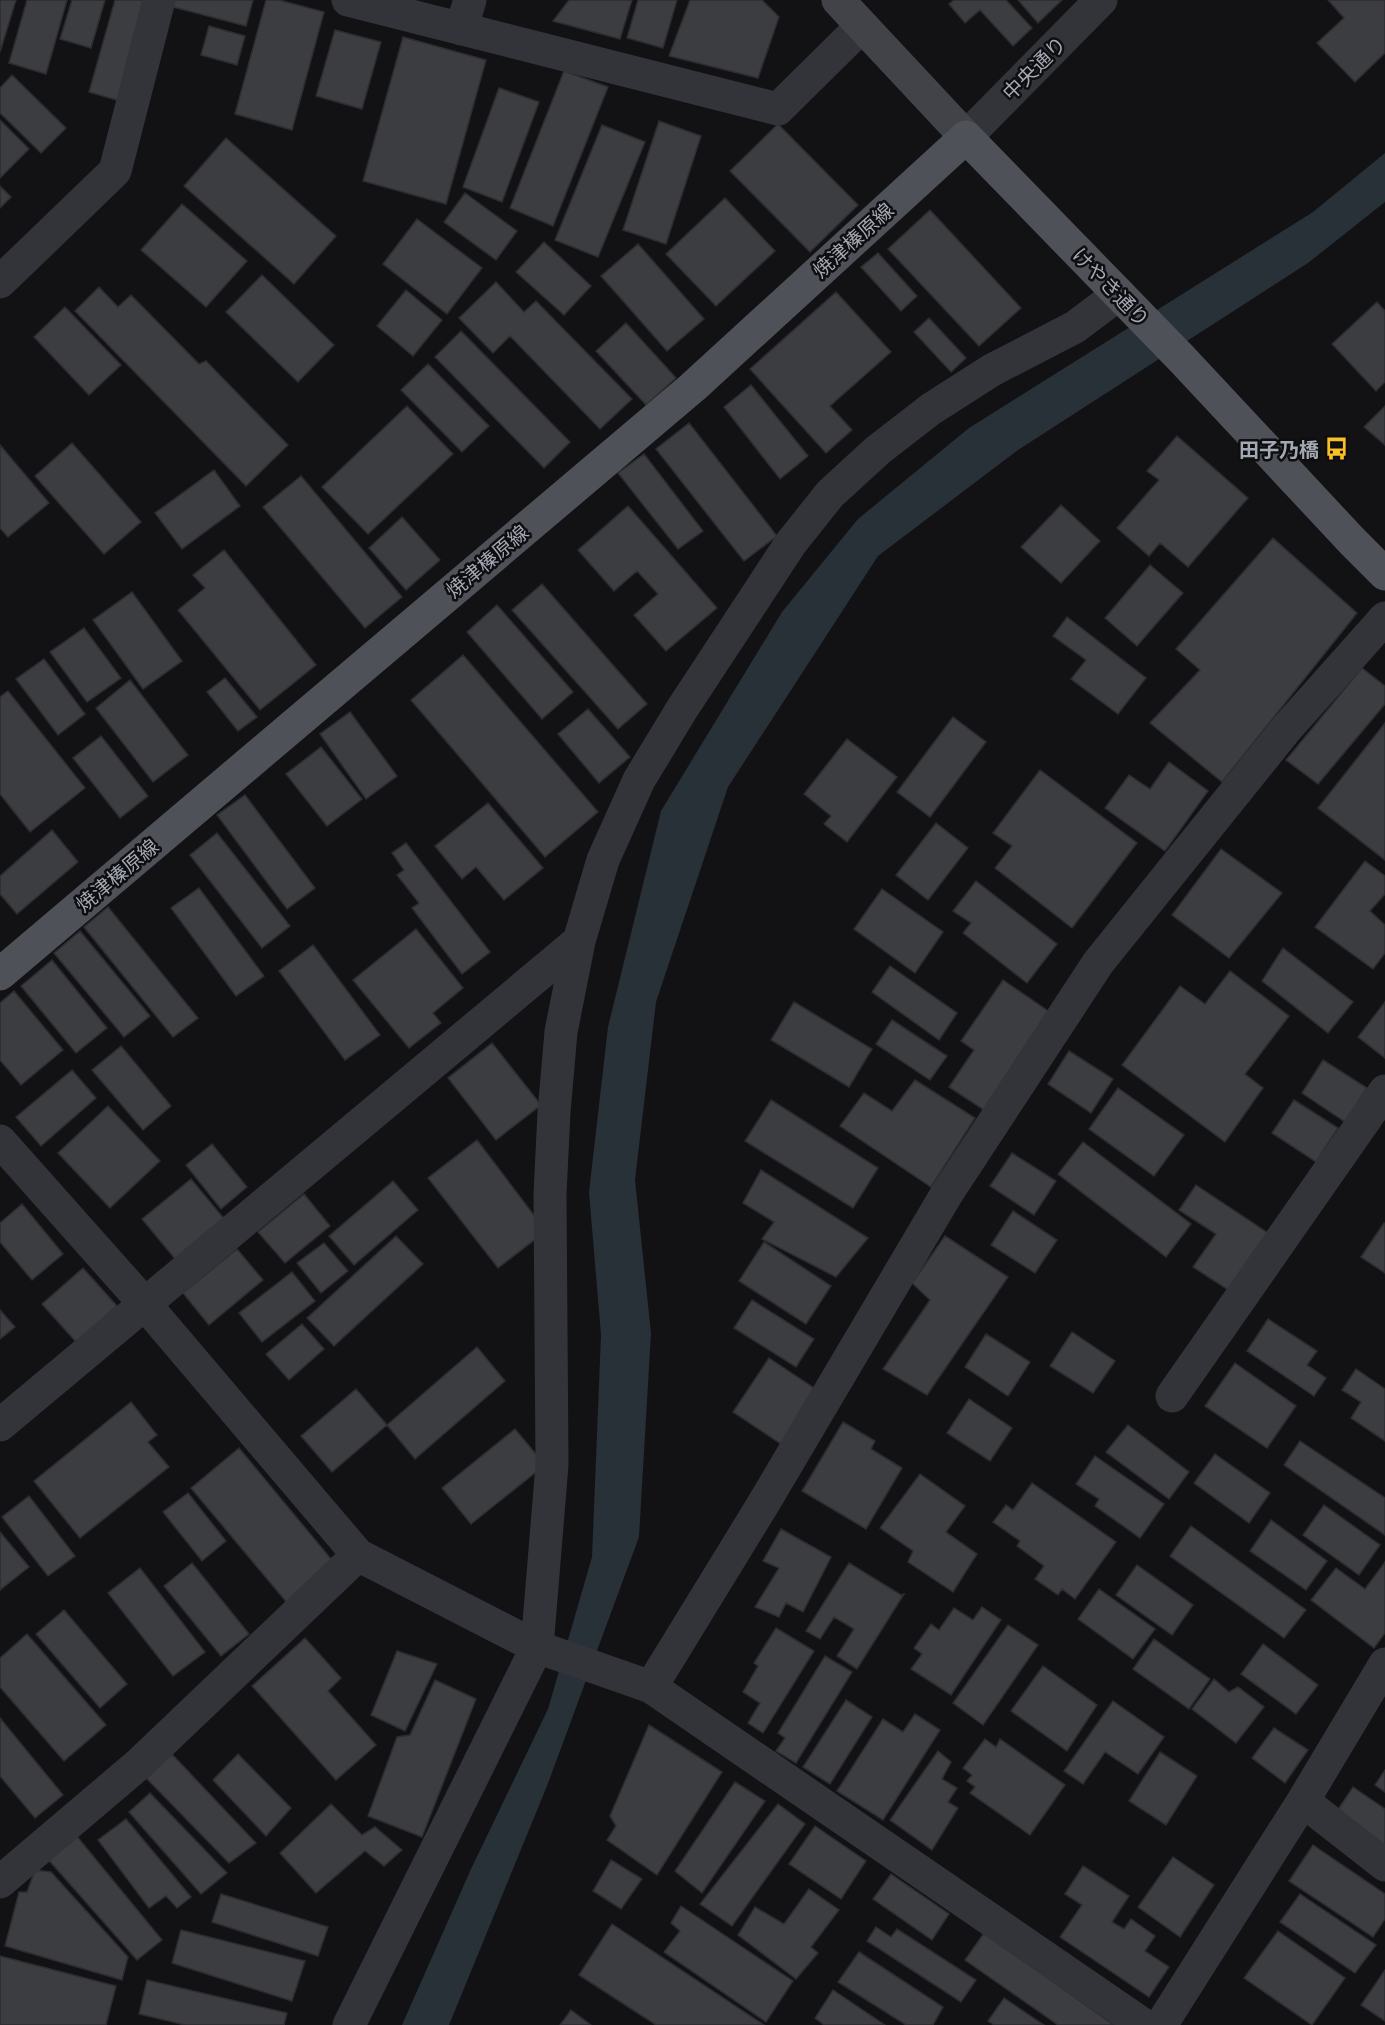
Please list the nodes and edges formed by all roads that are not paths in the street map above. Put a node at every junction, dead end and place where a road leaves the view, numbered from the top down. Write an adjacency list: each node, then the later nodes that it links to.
1 (159, 0): 8 (street)
2 (348, 0): 5 (street)
3 (838, 0): 6 (street, けやき通り)
4 (1101, 0): 7 (street, 中央通り)
5 (466, 15): 6 (street)
6 (862, 26): 7 (street, けやき通り)
7 (966, 137): 9 (main road, けやき通り); 13 (main road, 焼津榛原線)
8 (0, 282)
9 (1127, 303): 10 (main road, けやき通り); 12 (street)
10 (1385, 574)
11 (1385, 618): 22 (street)
12 (579, 941): 16 (street); 20 (street)
13 (0, 974)
14 (1385, 1091): 17 (street)
15 (0, 1142): 16 (street)
16 (144, 1303): 18 (street); 19 (street)
17 (1172, 1396)
18 (0, 1425)
19 (358, 1555): 20 (street); 25 (street)
20 (537, 1647): 22 (street); 26 (street)
21 (1385, 1664): 23 (street)
22 (651, 1687): 27 (street)
23 (1303, 1802): 24 (street); 28 (street)
24 (1385, 1865)
25 (0, 1881)
26 (349, 2025)
27 (1144, 2025)
28 (1161, 2025)

